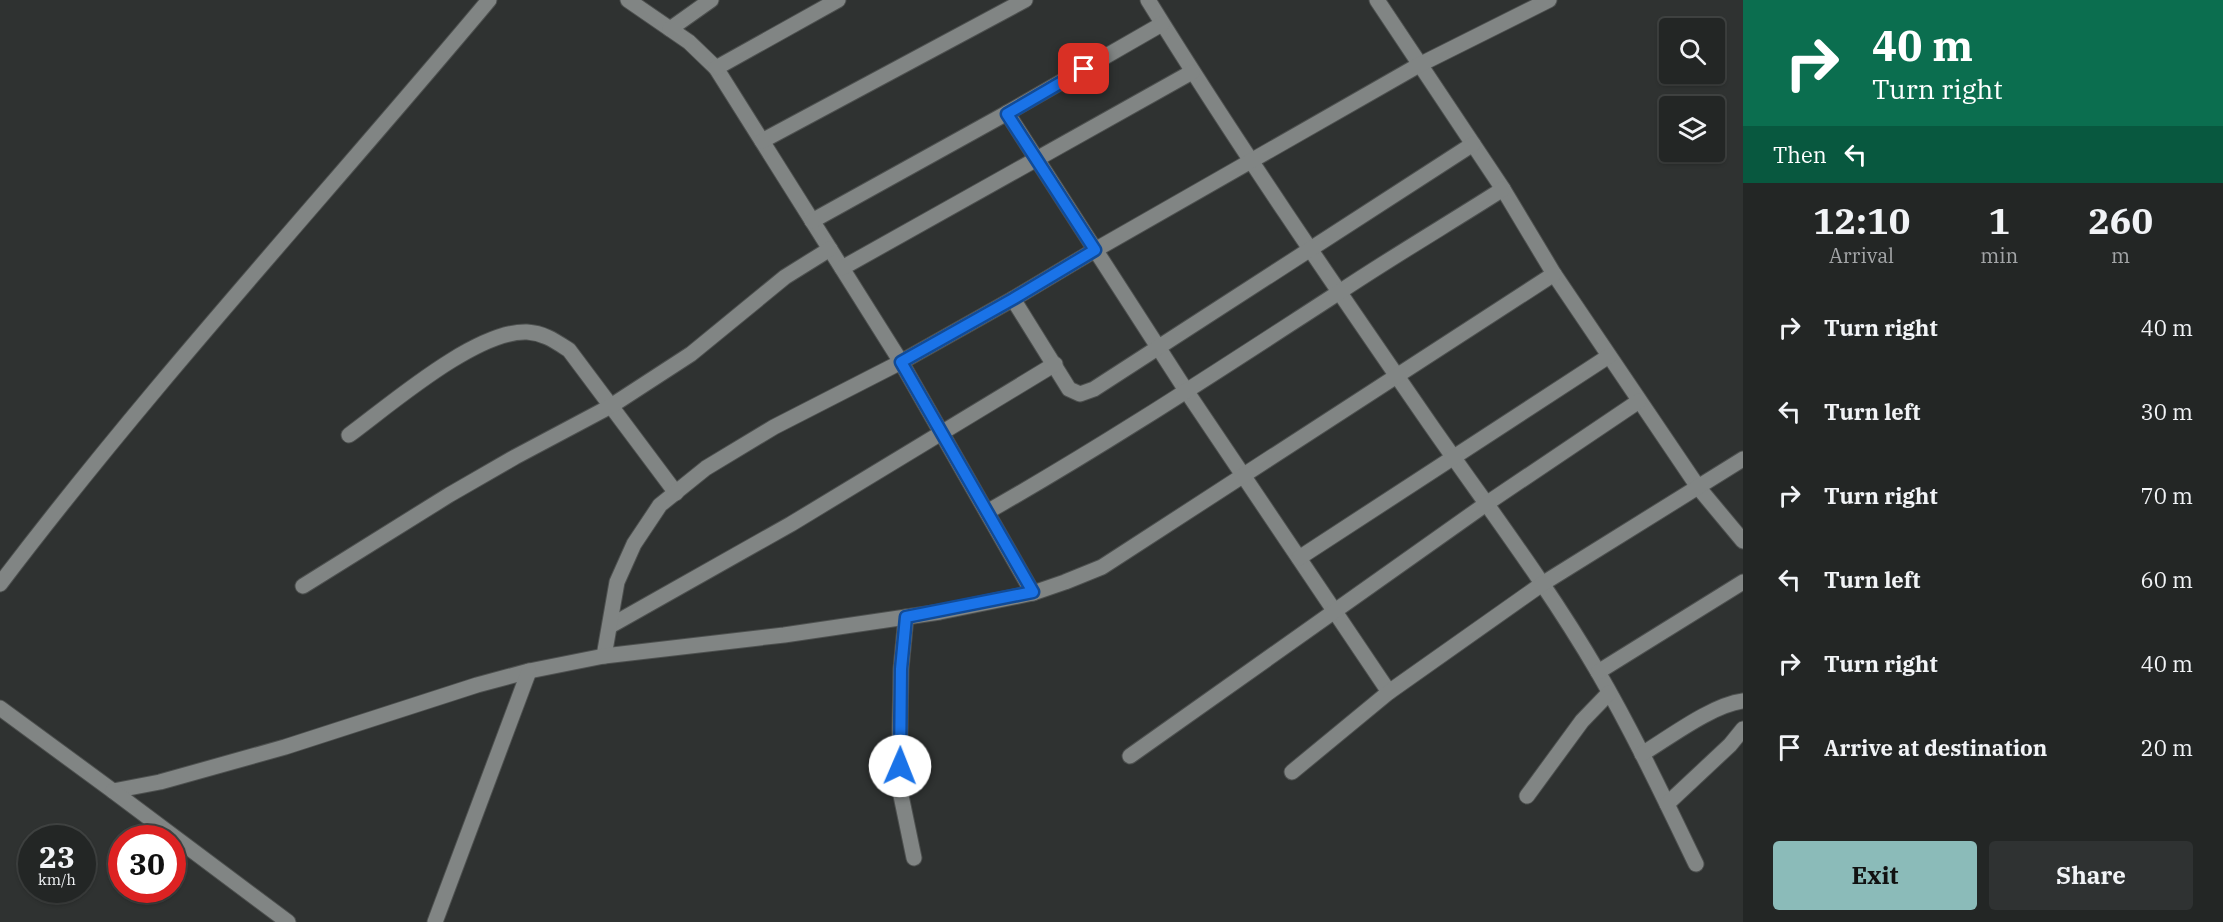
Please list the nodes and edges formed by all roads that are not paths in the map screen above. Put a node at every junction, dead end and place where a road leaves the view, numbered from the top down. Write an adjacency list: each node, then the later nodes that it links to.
1 (489, 0): 48 (street)
2 (628, 0): 10 (street)
3 (711, 0): 10 (street)
4 (838, 0): 12 (street)
5 (1025, 0): 15 (street)
6 (1148, 0): 9 (street)
7 (1377, 0): 11 (street)
8 (1549, 0): 11 (street)
9 (1162, 24): 13 (street); 14 (street)
10 (670, 29): 12 (street)
11 (1419, 65): 16 (street); 18 (street)
12 (716, 69): 15 (street)
13 (1192, 72): 17 (street); 18 (street)
14 (1007, 114): 17 (street); 20 (street)
15 (762, 141): 20 (street)
16 (1473, 144): 19 (street); 21 (street)
17 (1036, 158): 23 (street); 24 (street)
18 (1253, 161): 21 (street); 23 (street)
19 (1503, 189): 25 (street); 26 (street)
20 (812, 221): 22 (street)
21 (1310, 248): 26 (street); 28 (street)
22 (830, 249): 24 (street); 35 (street)
23 (1095, 250): 27 (street); 28 (street)
24 (842, 268): 30 (street)
25 (1554, 274): 29 (street); 32 (street)
26 (1340, 291): 32 (street); 33 (street)
27 (1013, 299): 30 (street); 31 (street)
28 (1158, 347): 31 (street); 33 (street)
29 (1609, 356): 34 (street); 38 (street)
30 (901, 362): 36 (street); 42 (street)
31 (1055, 363): 36 (street)
32 (1397, 377): 38 (street); 40 (street)
33 (1187, 392): 40 (street); 44 (street)
34 (1640, 401): 41 (street); 43 (street)
35 (611, 406): 37 (street); 42 (street); 50 (street)
36 (941, 432): 44 (street); 54 (street)
37 (349, 435)
38 (1453, 458): 43 (street); 46 (street)
39 (1743, 459): 41 (street)
40 (1243, 476): 46 (street); 51 (street)
41 (1698, 487): 45 (street); 49 (street)
42 (676, 493): 54 (street)
43 (1486, 504): 49 (street); 52 (street)
44 (987, 512): 51 (street)
45 (1743, 541)
46 (1299, 558): 52 (street)
47 (1743, 582): 57 (street)
48 (0, 584)
49 (1542, 584): 57 (street); 58 (street)
50 (303, 586)
51 (1033, 592): 53 (street)
52 (1335, 610): 58 (street); 64 (street)
53 (906, 617): 55 (street); 69 (street)
54 (610, 626): 55 (street)
55 (604, 656): 56 (street)
56 (529, 671): 66 (street); 72 (street)
57 (1598, 672): 59 (street)
58 (1389, 692): 65 (street)
59 (1609, 693): 63 (street); 67 (street)
60 (1743, 701): 63 (street)
61 (0, 708): 66 (street)
62 (1743, 729): 68 (street)
63 (1642, 753): 68 (street)
64 (1130, 756)
65 (1292, 772)
66 (113, 791): 71 (street)
67 (1527, 796)
68 (1667, 804): 70 (street)
69 (914, 858)
70 (1696, 864)
71 (288, 922)
72 (435, 922)

